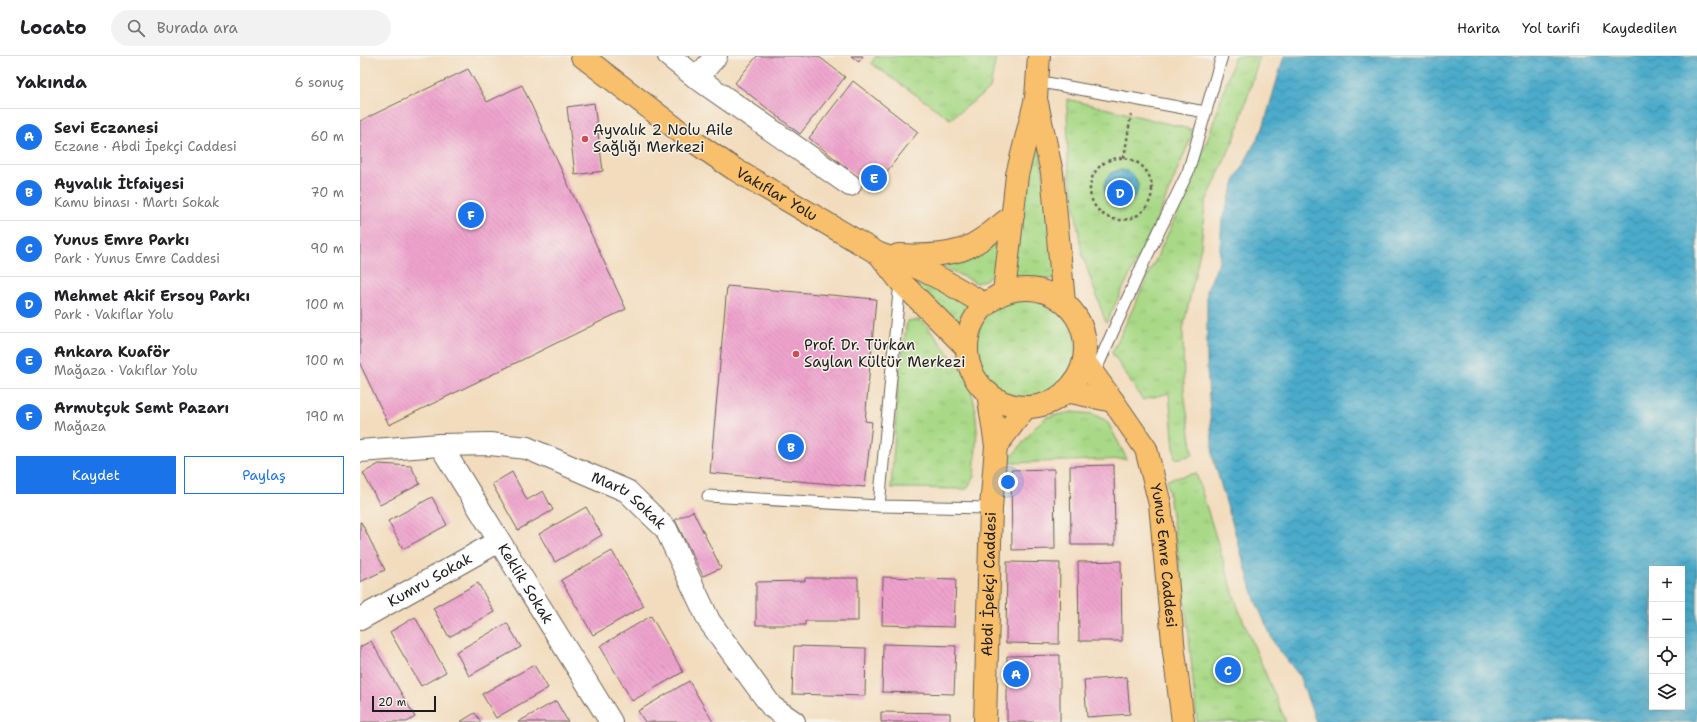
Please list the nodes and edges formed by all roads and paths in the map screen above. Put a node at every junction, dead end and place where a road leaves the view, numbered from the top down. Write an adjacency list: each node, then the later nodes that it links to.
1 (582, 56): 13 (main road, Vakıflar Yolu)
2 (669, 56): 6 (street)
3 (716, 56): 6 (street)
4 (1039, 56): 7 (main road)
5 (1222, 56): 8 (lane)
6 (697, 78): 11 (street)
7 (1036, 89): 8 (lane); 12 (main road); 16 (main road)
8 (1205, 112): 18 (lane)
9 (1131, 115): 10 (path)
10 (1124, 158): 10 (path)
11 (850, 185)
12 (1013, 216): 13 (main road, Vakıflar Yolu); 15 (main road)
13 (879, 254): 14 (main road, Vakıflar Yolu); 15 (main road, Vakıflar Yolu)
14 (900, 281): 17 (main road, Vakıflar Yolu); 27 (lane)
15 (995, 299): 16 (main road); 17 (main road)
16 (1064, 302): 18 (main road)
17 (967, 348): 20 (main road)
18 (1089, 367): 19 (main road); 21 (main road, Yunus Emre Caddesi)
19 (1066, 391): 21 (main road); 22 (main road)
20 (988, 393): 22 (main road); 24 (main road, Abdi İpekçi Caddesi)
21 (1113, 400): 34 (main road, Yunus Emre Caddesi)
22 (1026, 407): 24 (main road)
23 (440, 445): 25 (street, Martı Sokak); 29 (street, Keklik Sokak); 32 (street, Martı Sokak)
24 (996, 446): 28 (main road, Abdi İpekçi Caddesi)
25 (360, 451)
26 (708, 496): 27 (lane)
27 (879, 506): 28 (lane)
28 (991, 508): 33 (main road, Abdi İpekçi Caddesi)
29 (499, 540): 30 (street, Kumru Sokak); 31 (street, Keklik Sokak)
30 (360, 619)
31 (611, 722)
32 (794, 722)
33 (985, 722)
34 (1183, 722)

